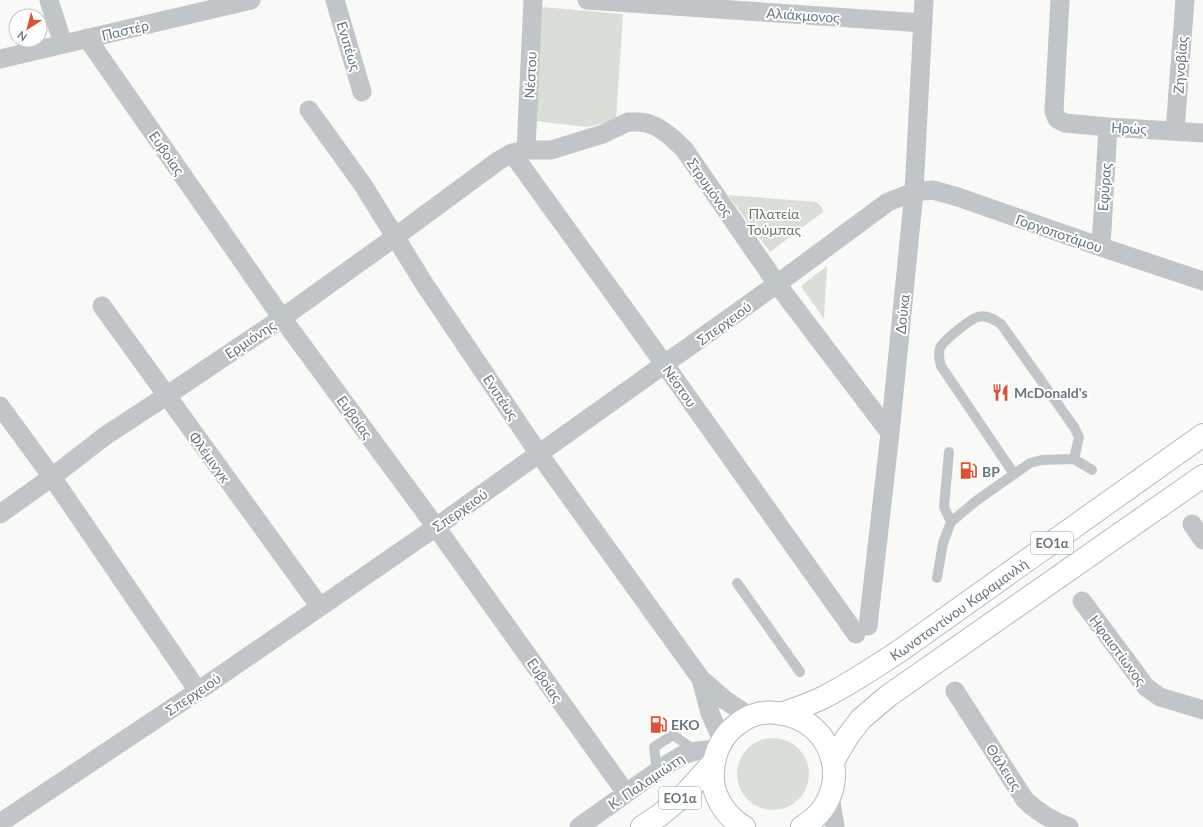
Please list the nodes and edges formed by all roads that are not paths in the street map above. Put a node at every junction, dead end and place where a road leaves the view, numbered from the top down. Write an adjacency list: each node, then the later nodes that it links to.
1 (49, 0): 11 (street)
2 (250, 0): 10 (street, Παστέρ)
3 (335, 0): 13 (street, Ενιπέως)
4 (533, 0): 18 (street, Νέστου)
5 (587, 0): 9 (street, Αλιάκμονος)
6 (924, 0): 9 (street, Δούκα)
7 (1060, 0): 15 (street, Ηρώς)
8 (1185, 0): 16 (street, Ζηνοβίας)
9 (923, 23): 19 (street, Δούκα)
10 (87, 38): 11 (street, Παστέρ); 25 (street, Ευβοίας)
11 (63, 44): 12 (street, Παστέρ)
12 (0, 58)
13 (362, 92)
14 (309, 110): 20 (street, Ενιπέως)
15 (1108, 128): 16 (street, Ηρώς); 21 (street, Εφύρας)
16 (1175, 131): 17 (street, Ηρώς)
17 (1203, 133)
18 (512, 155): 20 (street, Ερμιόνης); 23 (street, Στρυμόνος); 26 (street, Νέστου)
19 (914, 192): 21 (street, Γοργοποτάμου); 23 (street, Σπερχειού); 29 (street, Δούκα)
20 (395, 237): 25 (street, Ερμιόνης); 32 (street, Ενιπέως)
21 (1101, 247): 22 (street, Γοργοποτάμου)
22 (1203, 281)
23 (777, 284): 26 (street, Σπερχειού); 29 (street, Στρυμόνος)
24 (102, 306): 27 (street, Φλέμινγκ)
25 (282, 318): 27 (street, Ερμιόνης); 41 (street, Ευβοίας)
26 (665, 365): 32 (street, Σπερχειού); 47 (street, Νέστου)
27 (166, 396): 37 (street, Ερμιόνης); 46 (street, Φλέμινγκ)
28 (0, 406): 37 (street)
29 (890, 433): 47 (street, Δούκα)
30 (1203, 435): 53 (main road, Κωνσταντίνου Καραμανλή / ΕΟ1α)
31 (948, 452): 39 (lane)
32 (539, 454): 41 (street, Σπερχειού); 49 (street, Ενιπέως)
33 (1074, 459): 34 (lane); 35 (lane); 35 (lane)
34 (1092, 470)
35 (1014, 474): 39 (lane)
36 (1203, 476): 56 (main road, ΕΟ1α)
37 (52, 477): 38 (street, Ερμιόνης); 50 (street)
38 (0, 514)
39 (951, 522): 43 (lane)
40 (1192, 524): 42 (street)
41 (436, 527): 46 (street, Σπερχειού); 57 (street, Ευβοίας)
42 (1203, 540)
43 (938, 578)
44 (737, 583): 48 (lane)
45 (1082, 601): 52 (street, Ηφαιστίωνος)
46 (320, 607): 50 (street, Σπερχειού)
47 (862, 630)
48 (800, 672)
49 (701, 679): 54 (street, Ενιπέως); 55 (street, Ενιπέως)
50 (198, 691): 59 (street, Σπερχειού)
51 (955, 691): 65 (street, Θάλειας)
52 (1203, 710)
53 (784, 713): 54 (main road, Κωνσταντίνου Καραμανλή / ΕΟ1α); 56 (main road, Κωνσταντίνου Καραμανλή / ΕΟ1α)
54 (751, 717): 55 (main road, Κωνσταντίνου Καραμανλή / ΕΟ1α)
55 (712, 751): 57 (street, Κ. Παλαμιώτη); 61 (main road, Κωνσταντίνου Καραμανλή / ΕΟ1α); 62 (main road, ΕΟ1α)
56 (833, 761): 58 (main road, Κωνσταντίνου Καραμανλή / ΕΟ1α)
57 (626, 794): 60 (street, Κ. Παλαμιώτη)
58 (830, 796): 63 (main road, Κωνσταντίνου Καραμανλή / ΕΟ1α); 64 (street)
59 (0, 823)
60 (579, 827)
61 (642, 827)
62 (740, 827)
63 (802, 827)
64 (835, 827)
65 (1069, 827)

